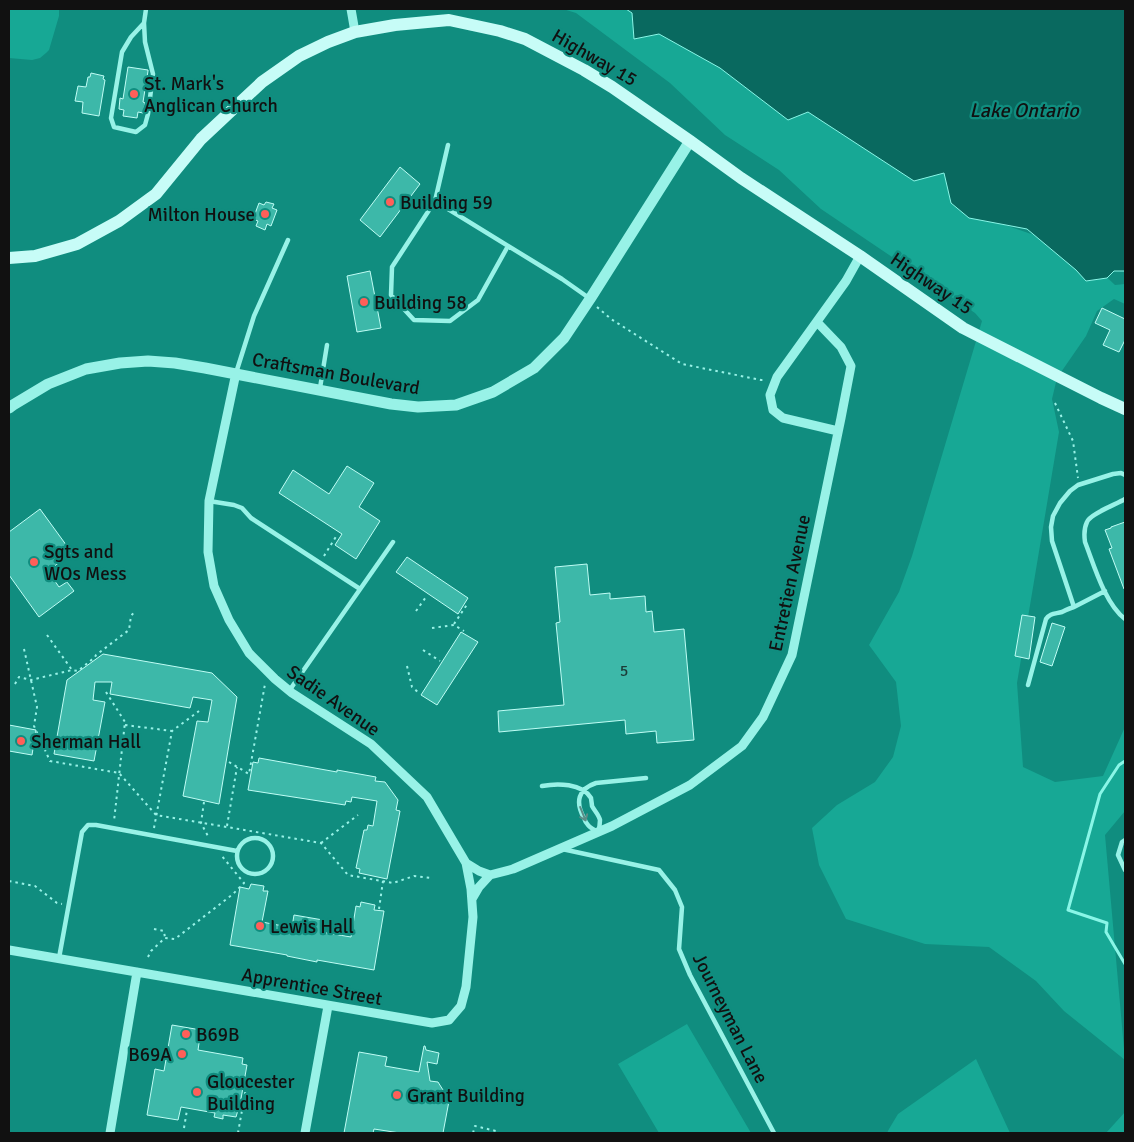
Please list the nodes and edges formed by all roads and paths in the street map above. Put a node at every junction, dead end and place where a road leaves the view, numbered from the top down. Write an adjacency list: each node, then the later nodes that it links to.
1 (146, 9): 3 (lane)
2 (351, 9): 4 (street)
3 (144, 23): 3 (lane)
4 (355, 32): 5 (main road, Highway 15); 11 (main road, Highway 15)
5 (690, 141): 10 (main road, Highway 15); 12 (street, Craftsman Boulevard)
6 (448, 145): 7 (lane)
7 (435, 201): 9 (lane); 9 (lane)
8 (288, 240): 15 (lane)
9 (508, 246): 12 (lane)
10 (860, 256): 13 (street); 20 (main road, Highway 15)
11 (9, 258)
12 (594, 303): 16 (path); 17 (street, Craftsman Boulevard)
13 (817, 322): 16 (street); 21 (street, Entretien Avenue)
14 (327, 345): 17 (lane)
15 (236, 373): 17 (street, Craftsman Boulevard); 19 (street, Craftsman Boulevard); 25 (street, Sadie Avenue)
16 (777, 377): 21 (street)
17 (319, 390)
18 (1055, 403): 23 (path)
19 (9, 408)
20 (1125, 409)
21 (838, 431): 68 (street, Entretien Avenue)
22 (1125, 474): 23 (lane)
23 (1078, 485): 33 (lane)
24 (1125, 499): 30 (lane)
25 (209, 501): 28 (lane); 46 (street, Sadie Avenue)
26 (337, 535): 28 (path)
27 (393, 542): 29 (lane)
28 (320, 562): 29 (lane)
29 (360, 589): 50 (lane)
30 (1105, 591): 33 (lane); 36 (lane)
31 (426, 597): 34 (path)
32 (468, 603): 37 (path)
33 (1074, 606): 49 (lane)
34 (416, 611)
35 (135, 612): 45 (path)
36 (1125, 618)
37 (454, 625): 38 (path); 39 (path)
38 (432, 628)
39 (464, 631)
40 (47, 635): 45 (path)
41 (24, 650): 47 (path)
42 (423, 650): 43 (path)
43 (440, 661)
44 (406, 666): 52 (path)
45 (72, 670): 47 (path)
46 (268, 672): 50 (street, Sadie Avenue); 57 (path)
47 (31, 680): 48 (path); 58 (path)
48 (14, 684)
49 (1028, 685)
50 (289, 691): 75 (street, Sadie Avenue)
51 (106, 692): 54 (path)
52 (419, 693)
53 (199, 711): 55 (path)
54 (125, 725): 55 (path); 58 (path)
55 (172, 731): 63 (path)
56 (228, 762): 57 (path)
57 (237, 767): 66 (path)
58 (119, 773): 63 (path); 67 (path)
59 (646, 778): 61 (lane)
60 (542, 786): 61 (lane)
61 (583, 790): 68 (lane); 68 (lane, one-way to 68)
62 (204, 802): 65 (path)
63 (156, 815): 65 (path); 69 (path)
64 (358, 815): 71 (path)
65 (201, 823): 66 (path); 72 (path)
66 (227, 827): 71 (path)
67 (113, 828): 69 (lane); 82 (lane)
68 (598, 832): 73 (street, Entretien Avenue)
69 (152, 836): 72 (lane)
70 (1125, 840): 76 (lane)
71 (321, 843): 80 (path)
72 (211, 847): 74 (lane); 85 (path)
73 (561, 848): 77 (street, Entretien Avenue); 99 (lane, Journeyman Lane)
74 (237, 852): 74 (lane)
75 (466, 863): 77 (street); 81 (street, Apprentice Street)
76 (1125, 870)
77 (490, 875): 81 (street)
78 (432, 878): 80 (path)
79 (9, 881): 82 (path)
80 (383, 881): 83 (path)
81 (472, 899): 90 (street, Apprentice Street)
82 (69, 905): 88 (lane)
83 (379, 909)
84 (154, 928): 85 (path)
85 (165, 938): 87 (path)
86 (9, 950): 88 (street, Apprentice Street)
87 (148, 957)
88 (59, 958): 89 (street, Apprentice Street)
89 (137, 972): 90 (street, Apprentice Street); 95 (street)
90 (328, 1006): 97 (street)
91 (247, 1082): 96 (path)
92 (187, 1110): 93 (path)
93 (184, 1128)
94 (496, 1130): 98 (path)
95 (110, 1133)
96 (238, 1133)
97 (305, 1133)
98 (474, 1133)
99 (774, 1133)

